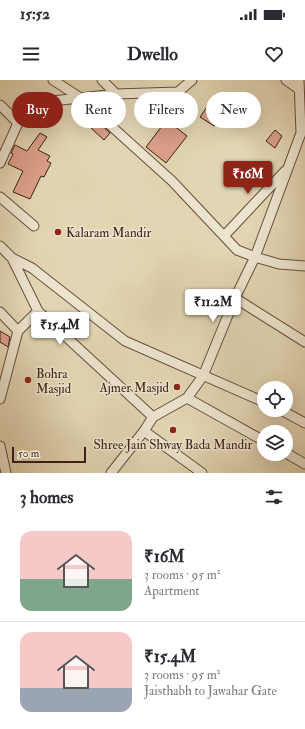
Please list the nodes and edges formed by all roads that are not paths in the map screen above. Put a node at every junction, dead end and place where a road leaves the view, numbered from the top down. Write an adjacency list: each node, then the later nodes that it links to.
1 (53, 80): 6 (street)
2 (102, 80): 7 (street)
3 (192, 80): 8 (street)
4 (286, 80): 5 (street)
5 (299, 84): 13 (street)
6 (71, 92)
7 (114, 92)
8 (126, 94)
9 (0, 105): 10 (street)
10 (12, 117)
11 (16, 128): 14 (street)
12 (113, 128): 18 (street)
13 (304, 132): 15 (street)
14 (0, 163)
15 (288, 167): 18 (street); 20 (street)
16 (0, 197): 17 (street)
17 (34, 226)
18 (224, 236): 20 (street)
19 (0, 246): 21 (street)
20 (255, 257): 22 (street); 23 (street)
21 (12, 258): 24 (street); 30 (street)
22 (305, 266)
23 (235, 298): 27 (street); 30 (street)
24 (38, 311): 26 (street); 35 (street)
25 (0, 312): 26 (street)
26 (18, 331): 29 (street)
27 (305, 342)
28 (0, 362): 29 (street)
29 (9, 366): 32 (street)
30 (203, 376): 31 (street); 33 (street)
31 (187, 398): 35 (street); 38 (street)
32 (0, 399)
33 (257, 399)
34 (293, 416): 36 (street)
35 (153, 417): 37 (street)
36 (305, 423)
37 (144, 431): 43 (street); 44 (street)
38 (257, 437)
39 (0, 446): 42 (street)
40 (293, 457): 41 (street)
41 (305, 464)
42 (6, 473)
43 (112, 473)
44 (202, 473)

